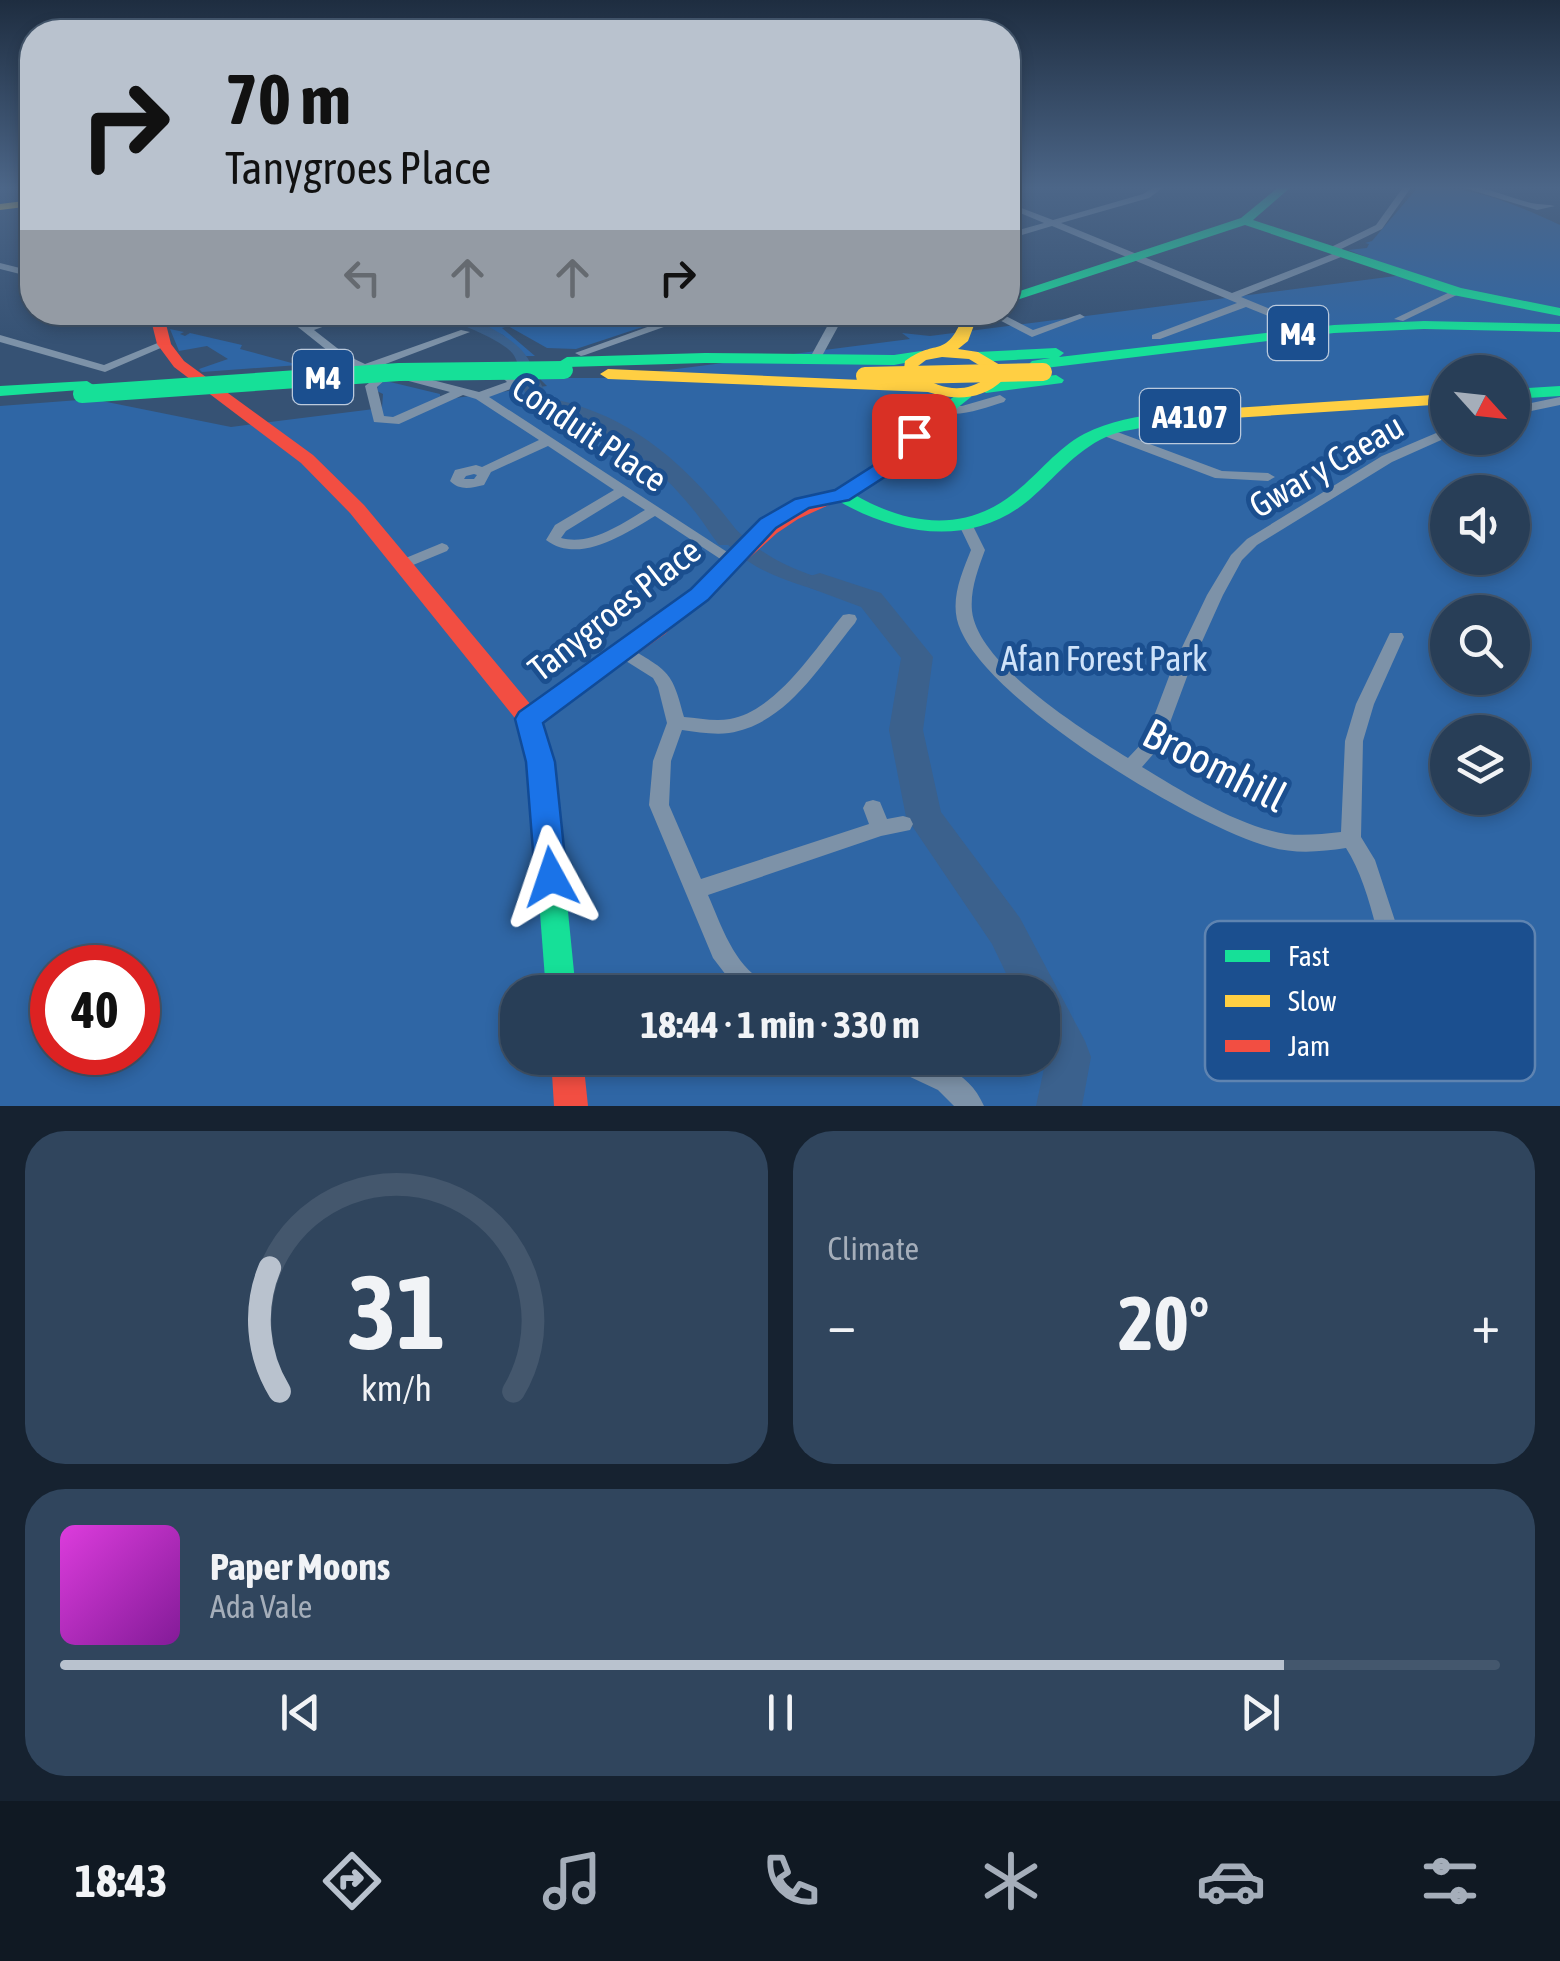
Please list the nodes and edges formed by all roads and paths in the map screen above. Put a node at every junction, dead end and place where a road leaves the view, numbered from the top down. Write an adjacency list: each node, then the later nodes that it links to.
1 (1086, 238): 6 (street)
2 (1194, 238): 6 (main road)
3 (1295, 238): 5 (main road)
4 (1364, 238): 5 (street)
5 (1338, 252): 7 (main road); 9 (street)
6 (1135, 257): 8 (main road); 9 (street)
7 (1458, 292): 11 (main road); 13 (street)
8 (1020, 295)
9 (1231, 297): 10 (street)
10 (1246, 303): 24 (street); 25 (street)
11 (1560, 312)
12 (1080, 317): 20 (street)
13 (1399, 319)
14 (159, 325): 27 (main road)
15 (301, 325): 21 (street)
16 (318, 325): 21 (street)
17 (668, 325): 30 (street)
18 (834, 325): 29 (street)
19 (966, 325): 28 (main road)
20 (1014, 325)
21 (306, 329): 31 (street)
22 (1560, 331): 24 (main road, M4)
23 (465, 332): 31 (street)
24 (1306, 332): 28 (main road); 30 (main road, M4, bridge); 36 (main road)
25 (1156, 337)
26 (0, 338): 27 (street)
27 (164, 344): 54 (main road)
28 (955, 352): 30 (main road); 36 (main road); 39 (main road)
29 (818, 354)
30 (573, 364): 37 (main road, M4, bridge); 39 (main road)
31 (375, 371): 34 (street, Conduit Place); 34 (street)
32 (506, 374): 38 (street)
33 (1560, 390): 35 (main road)
34 (463, 391): 38 (street, Conduit Place)
35 (1530, 392)
36 (983, 394): 39 (main road); 39 (street)
37 (0, 395)
38 (480, 396): 44 (street, Conduit Place)
39 (937, 399): 49 (main road, Tanygroes Place)
40 (1430, 399): 43 (main road, A4107)
41 (1560, 401): 42 (street)
42 (1530, 407)
43 (1104, 431): 47 (street); 51 (main road, A4107)
44 (548, 440): 46 (street); 48 (street, Conduit Place)
45 (1430, 440): 60 (street, Gwar y Caeau)
46 (483, 471)
47 (1268, 478)
48 (622, 490): 50 (street, Conduit Place); 50 (street)
49 (842, 495): 51 (main road, A4107); 53 (main road, Tanygroes Place)
50 (654, 511): 53 (street, Conduit Place)
51 (967, 527): 60 (street, Broomhill)
52 (442, 548): 54 (street)
53 (741, 552): 57 (main road, Tanygroes Place)
54 (401, 565): 58 (main road)
55 (849, 619): 59 (street)
56 (1396, 637): 62 (street)
57 (624, 652): 58 (main road, Tanygroes Place); 59 (street)
58 (529, 719): 65 (main road)
59 (676, 724): 63 (street)
60 (1130, 767): 62 (street, Broomhill)
61 (903, 824): 63 (street)
62 (1351, 839): 64 (street)
63 (696, 890): 66 (street)
64 (1384, 921)
65 (560, 975)
66 (739, 975)
67 (568, 1075): 69 (main road)
68 (934, 1075): 70 (street)
69 (571, 1106)
70 (971, 1106)

